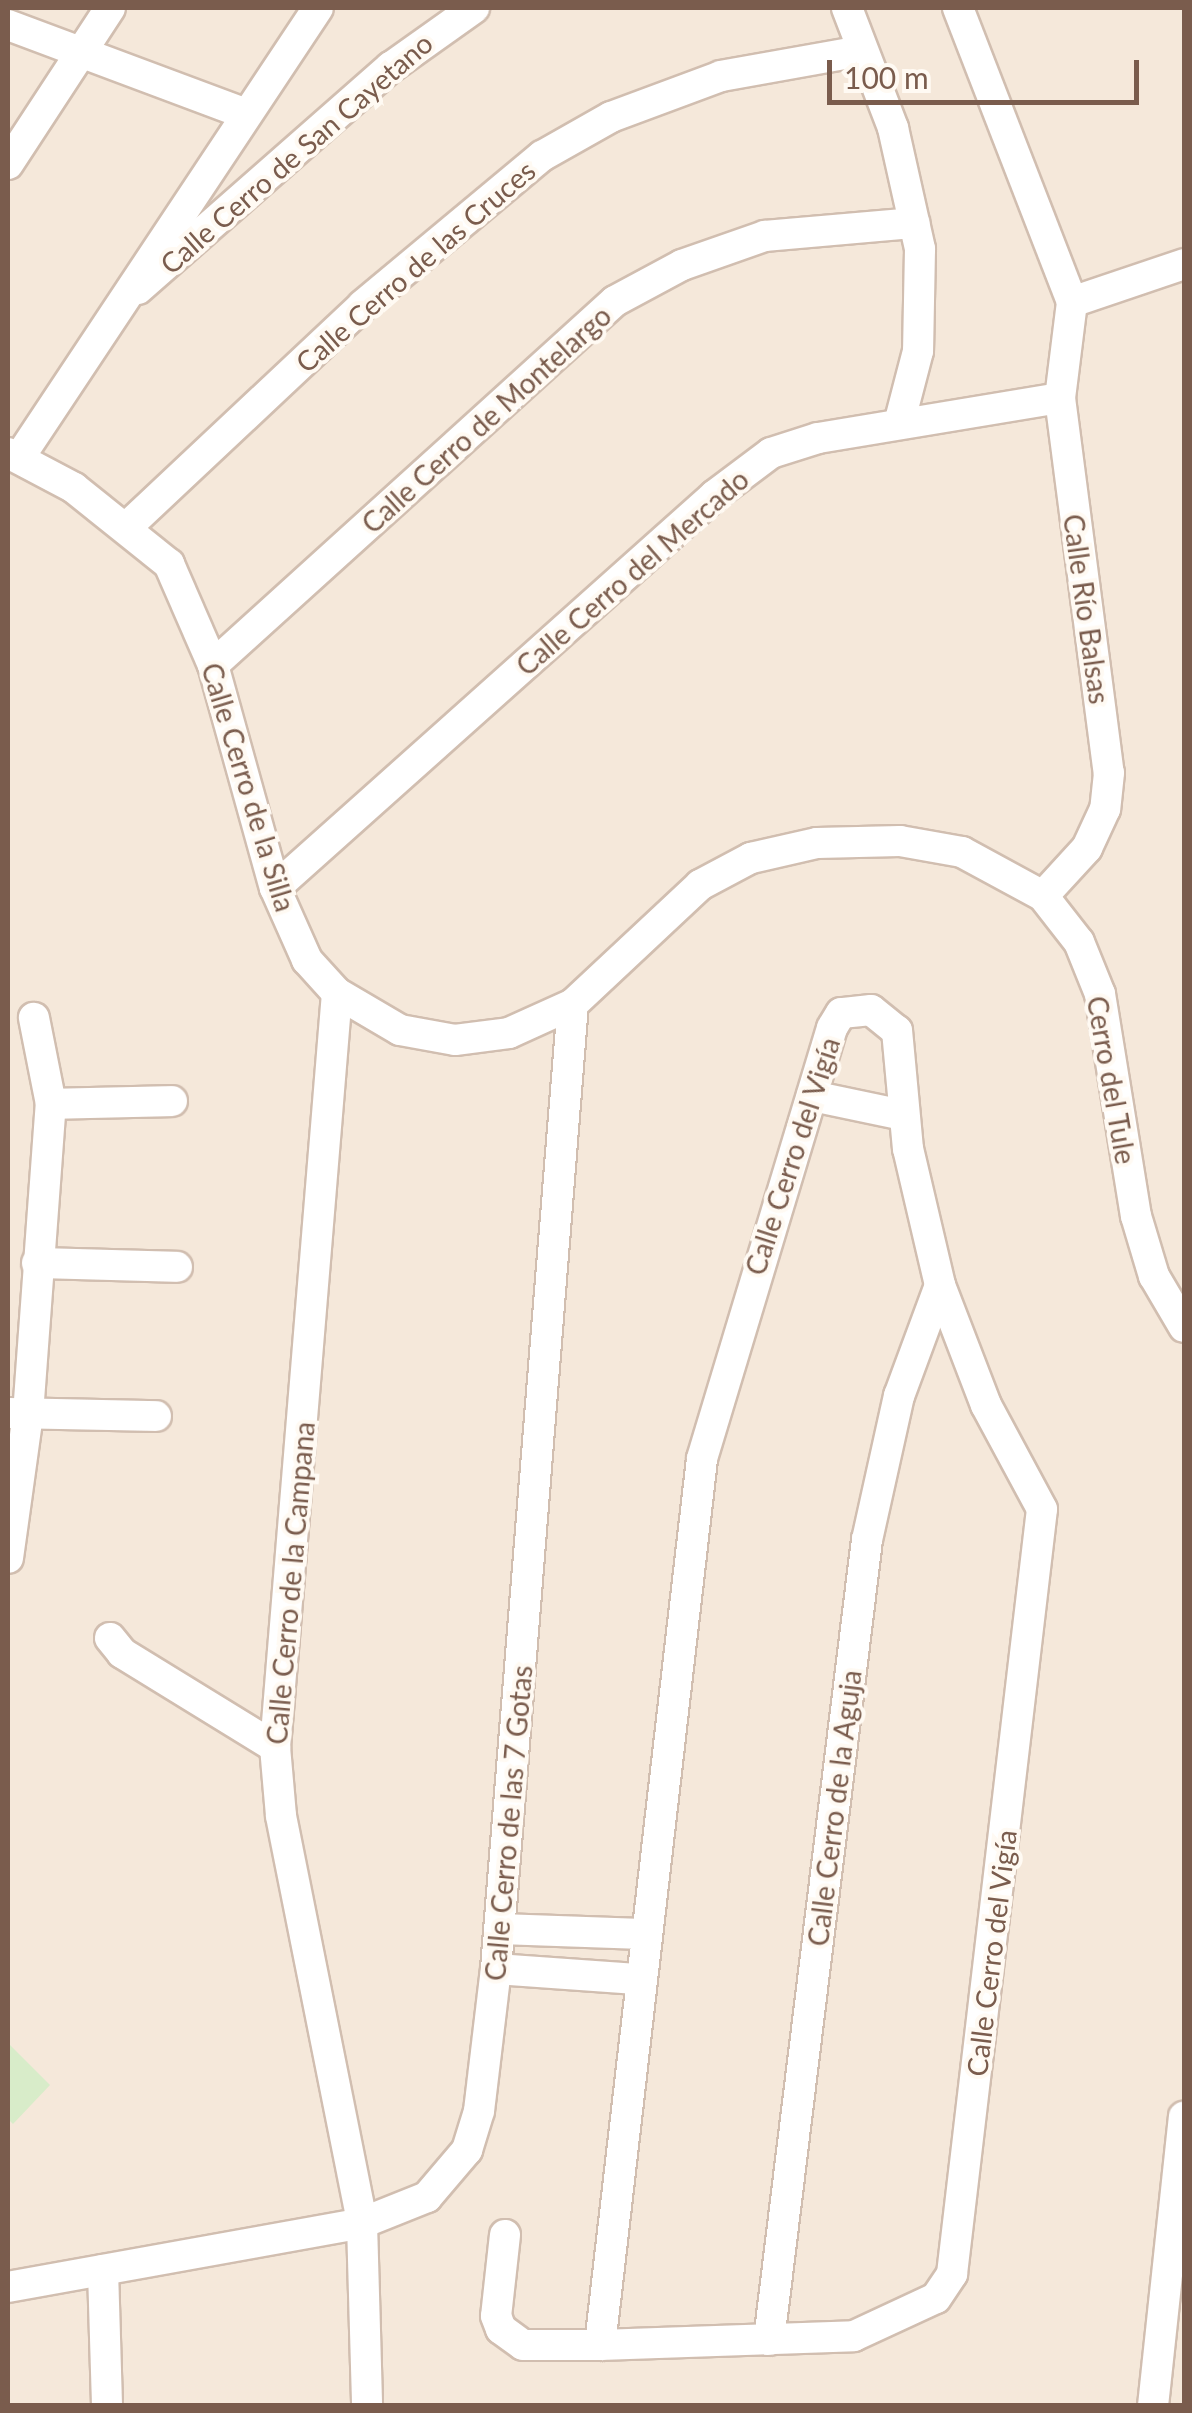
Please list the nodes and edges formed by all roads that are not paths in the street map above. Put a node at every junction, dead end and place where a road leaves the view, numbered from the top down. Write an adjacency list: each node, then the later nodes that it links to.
1 (110, 8): 7 (street)
2 (318, 8): 9 (street, Calle Cerro de la Silla)
3 (474, 8): 14 (street, Calle Cerro de San Cayetano)
4 (847, 8): 8 (street)
5 (958, 8): 13 (street)
6 (8, 25): 7 (street)
7 (79, 51): 9 (street); 10 (street)
8 (862, 52): 11 (street); 18 (street, Calle Cerro de las Cruces)
9 (244, 112): 14 (street, Calle Cerro de la Silla)
10 (8, 164)
11 (914, 223): 16 (street); 19 (street, Calle Cerro de Montelargo)
12 (1184, 264): 13 (street)
13 (1072, 302): 15 (street, Calle Río Balsas)
14 (120, 303): 17 (street, Calle Cerro de la Silla)
15 (1060, 398): 16 (street, Calle Cerro del Mercado); 21 (street, Calle Río Balsas)
16 (899, 424): 20 (street, Calle Cerro del Mercado)
17 (13, 456): 18 (street, Calle Cerro de la Silla)
18 (128, 526): 19 (street, Calle Cerro de la Silla)
19 (213, 665): 20 (street, Calle Cerro de la Silla)
20 (275, 888): 22 (street, Calle Cerro de la Silla)
21 (1043, 896): 23 (street, Cerro del Tule); 32 (street, Cerro del Tule)
22 (337, 994): 23 (street, Calle Cerro de la Silla); 37 (street, Calle Cerro de la Campana)
23 (572, 1004): 38 (street, Calle Cerro de las 7 Gotas)
24 (34, 1018): 27 (street)
25 (812, 1096): 28 (street); 28 (street, Calle Cerro del Vigía); 40 (street, Calle Cerro del Vigía)
26 (172, 1101): 27 (street)
27 (51, 1104): 29 (street)
28 (903, 1115): 31 (street, Calle Cerro del Vigía)
29 (37, 1263): 30 (street); 33 (street)
30 (177, 1267)
31 (940, 1285): 49 (street, Calle Cerro de la Aguja); 49 (street, Calle Cerro del Vigía)
32 (1184, 1327)
33 (18, 1414): 34 (street); 35 (street)
34 (156, 1416)
35 (8, 1558)
36 (110, 1638): 37 (street)
37 (274, 1747): 45 (street, Calle Cerro de la Campana)
38 (500, 1929): 39 (street); 41 (street, Calle Cerro de las 7 Gotas)
39 (607, 1932): 40 (street); 42 (street)
40 (643, 1934): 43 (street, Calle Cerro del Vigía)
41 (496, 1968): 42 (street); 45 (street, Calle Cerro de las 7 Gotas)
42 (604, 1975): 43 (street)
43 (637, 1978): 50 (street, Calle Cerro del Vigía)
44 (1184, 2117): 53 (street)
45 (362, 2223): 47 (street, Calle Cerro de las 7 Gotas); 52 (street, Calle Cerro de la Campana)
46 (504, 2234): 50 (street, Calle Cerro del Vigía)
47 (103, 2270): 48 (street, Calle Cerro de las 7 Gotas); 51 (street)
48 (8, 2287)
49 (769, 2340): 50 (street, Calle Cerro del Vigía)
50 (600, 2345)
51 (107, 2406)
52 (368, 2406)
53 (1152, 2406)

